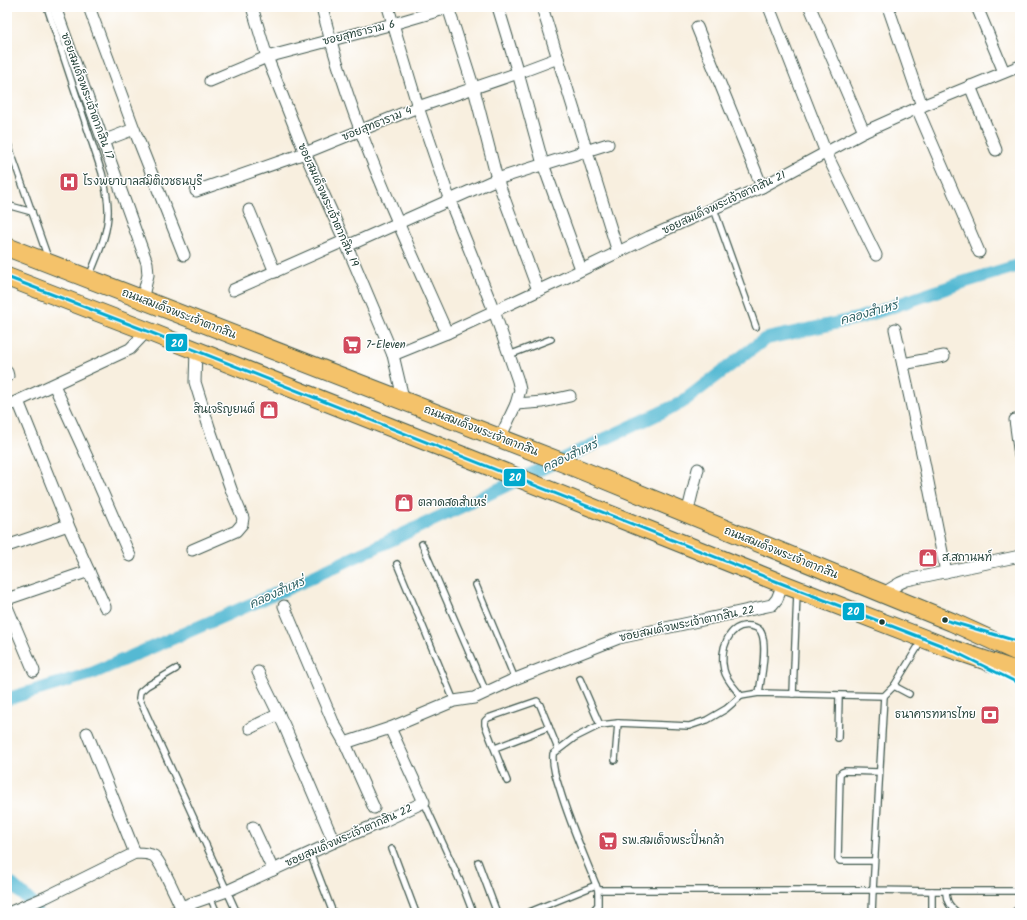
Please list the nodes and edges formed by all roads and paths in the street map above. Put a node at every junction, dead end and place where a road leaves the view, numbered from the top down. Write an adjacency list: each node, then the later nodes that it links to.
1 (47, 7): 57 (lane)
2 (55, 7): 31 (street, ซอยสมเด็จพระเจ้าตากสิน 17)
3 (89, 7): 27 (street)
4 (252, 7): 17 (street, ซอยสมเด็จพระเจ้าตากสิน 19)
5 (322, 7): 16 (street)
6 (388, 7): 14 (street)
7 (449, 7): 14 (street, ซอยสุทธาราม 6); 24 (street)
8 (498, 7): 21 (street)
9 (542, 7): 18 (street)
10 (769, 7): 36 (street)
11 (810, 7): 29 (street)
12 (888, 7): 26 (street)
13 (978, 7): 20 (street)
14 (393, 24): 16 (street, ซอยสุทธาราม 6); 25 (street)
15 (697, 27): 39 (street)
16 (330, 40): 17 (street, ซอยสุทธาราม 6); 28 (street)
17 (267, 57): 22 (street, ซอยสุทธาราม 6); 35 (street, ซอยสมเด็จพระเจ้าตากสิน 19)
18 (558, 58): 21 (street, ซอยสุทธาราม 4); 34 (street)
19 (1020, 66): 20 (street, ซอยสมเด็จพระเจ้าตากสิน 21)
20 (1004, 72): 23 (street, ซอยสมเด็จพระเจ้าตากสิน 21)
21 (518, 73): 24 (street, ซอยสุทธาราม 4); 37 (street)
22 (210, 81)
23 (970, 86): 26 (street, ซอยสมเด็จพระเจ้าตากสิน 21); 33 (street)
24 (474, 89): 25 (street, ซอยสุทธาราม 4); 38 (street)
25 (418, 107): 28 (street, ซอยสุทธาราม 4); 41 (street)
26 (919, 107): 29 (street, ซอยสมเด็จพระเจ้าตากสิน 21); 50 (street)
27 (134, 129): 31 (street); 51 (street)
28 (361, 131): 35 (street, ซอยสุทธาราม 4); 46 (street)
29 (864, 132): 36 (street, ซอยสมเด็จพระเจ้าตากสิน 21)
30 (7, 141): 45 (lane)
31 (103, 141): 60 (street, ซอยสมเด็จพระเจ้าตากสิน 17)
32 (608, 144): 34 (street)
33 (996, 150)
34 (586, 152): 37 (street); 49 (street)
35 (305, 153): 40 (street, ซอยสุทธาราม 4); 47 (street, ซอยสมเด็จพระเจ้าตากสิน 19)
36 (826, 153): 39 (street, ซอยสมเด็จพระเจ้าตากสิน 21); 52 (street)
37 (543, 164): 38 (street); 54 (street)
38 (498, 179): 41 (street); 59 (street)
39 (762, 187): 43 (street, ซอยสมเด็จพระเจ้าตากสิน 21)
40 (196, 191)
41 (450, 201): 46 (street); 61 (street)
42 (7, 205): 45 (lane)
43 (714, 209): 49 (street, ซอยสมเด็จพระเจ้าตากสิน 21); 62 (lane)
44 (249, 210): 55 (street)
45 (32, 212): 53 (lane)
46 (398, 224): 47 (street); 65 (street)
47 (346, 244): 55 (street); 68 (street, ซอยสมเด็จพระเจ้าตากสิน 19)
48 (7, 248): 53 (main road, ถนนสมเด็จพระเจ้าตากสิน)
49 (618, 252): 54 (street, ซอยสมเด็จพระเจ้าตากสิน 21)
50 (979, 252)
51 (184, 255)
52 (876, 255)
53 (50, 264): 57 (main road, ถนนสมเด็จพระเจ้าตากสิน)
54 (581, 269): 59 (street, ซอยสมเด็จพระเจ้าตากสิน 21)
55 (275, 272): 58 (street)
56 (7, 277): 64 (main road)
57 (88, 280): 60 (main road, ถนนสมเด็จพระเจ้าตากสิน)
58 (234, 290)
59 (538, 290): 61 (street, ซอยสมเด็จพระเจ้าตากสิน 21)
60 (142, 300): 75 (main road, ถนนสมเด็จพระเจ้าตากสิน)
61 (494, 311): 65 (street, ซอยสมเด็จพระเจ้าตากสิน 21); 69 (street)
62 (756, 327)
63 (895, 329): 71 (street)
64 (147, 331): 67 (main road); 72 (street)
65 (447, 333): 68 (street, ซอยสมเด็จพระเจ้าตากสิน 21)
66 (551, 340): 69 (lane)
67 (196, 350): 86 (street); 93 (main road)
68 (393, 355): 75 (street, ซอยสมเด็จพระเจ้าตากสิน 19)
69 (509, 355): 76 (street)
70 (944, 356): 71 (street)
71 (903, 364): 91 (street)
72 (54, 385): 74 (street); 87 (street)
73 (570, 396): 76 (street)
74 (18, 401): 77 (street); 83 (street)
75 (404, 402): 79 (main road, ถนนสมเด็จพระเจ้าตากสิน)
76 (516, 404): 79 (street)
77 (7, 406)
78 (1015, 420): 80 (street)
79 (500, 438): 82 (main road, ถนนสมเด็จพระเจ้าตากสิน)
80 (1020, 456)
81 (698, 470): 82 (street)
82 (687, 514): 94 (main road, ถนนสมเด็จพระเจ้าตากสิน)
83 (68, 525): 85 (street); 90 (street)
84 (422, 544): 112 (lane)
85 (7, 546)
86 (192, 550)
87 (130, 556)
88 (1020, 556): 91 (street)
89 (397, 564): 119 (lane)
90 (89, 570): 95 (street); 98 (street)
91 (946, 572): 94 (street)
92 (476, 585): 108 (lane)
93 (790, 587): 100 (main road); 108 (street, ซอยสมเด็จพระเจ้าตากสิน 22); 114 (lane)
94 (882, 594): 99 (main road, ถนนสมเด็จพระเจ้าตากสิน)
95 (7, 599)
96 (284, 606): 128 (street)
97 (7, 607): 105 (street)
98 (105, 607)
99 (952, 622): 101 (main road, ถนนสมเด็จพระเจ้าตากสิน); 103 (main road, ถนนสมเด็จพระเจ้าตากสิน)
100 (923, 638): 102 (main road); 111 (lane)
101 (1020, 642)
102 (943, 646): 107 (main road); 110 (main road)
103 (1020, 653)
104 (176, 669): 146 (lane)
105 (34, 671)
106 (258, 672): 120 (street)
107 (1020, 672)
108 (515, 680): 112 (street, ซอยสมเด็จพระเจ้าตากสิน 22)
109 (580, 680): 122 (lane)
110 (1020, 684)
111 (894, 686): 115 (lane); 118 (lane)
112 (486, 692): 119 (street, ซอยสมเด็จพระเจ้าตากสิน 22)
113 (759, 694): 114 (lane); 116 (lane); 116 (lane)
114 (793, 694): 117 (lane)
115 (909, 694)
116 (741, 696): 121 (lane)
117 (839, 696): 118 (lane); 127 (lane)
118 (884, 696): 132 (lane)
119 (454, 701): 125 (street, ซอยสมเด็จพระเจ้าตากสิน 22)
120 (278, 714): 124 (street); 137 (street)
121 (618, 723): 122 (lane); 131 (lane)
122 (600, 725): 130 (lane)
123 (549, 727): 129 (lane); 129 (lane); 130 (lane)
124 (250, 728)
125 (390, 728): 128 (street); 134 (street, ซอยสมเด็จพระเจ้าตากสิน 22)
126 (87, 733): 139 (street)
127 (838, 738)
128 (345, 743): 135 (street)
129 (495, 748): 133 (lane)
130 (558, 749): 144 (lane)
131 (615, 760)
132 (879, 772): 142 (lane); 142 (lane)
133 (507, 780)
134 (424, 802): 137 (street, ซอยสมเด็จพระเจ้าตากสิน 22); 160 (lane)
135 (374, 808)
136 (253, 827): 143 (street)
137 (334, 842): 140 (street, ซอยสมเด็จพระเจ้าตากสิน 22)
138 (392, 849): 159 (lane)
139 (135, 853): 152 (street); 153 (street)
140 (310, 853): 143 (street, ซอยสมเด็จพระเจ้าตากสิน 22); 158 (lane)
141 (478, 862): 161 (lane)
142 (874, 862): 145 (lane)
143 (273, 870): 146 (street, ซอยสมเด็จพระเจ้าตากสิน 22)
144 (597, 888): 145 (lane); 162 (lane); 163 (lane)
145 (873, 890): 147 (lane); 164 (lane)
146 (227, 891): 150 (street, ซอยสมเด็จพระเจ้าตากสิน 22); 157 (lane)
147 (932, 891): 148 (lane); 165 (lane)
148 (946, 891): 149 (lane); 166 (lane)
149 (1020, 891)
150 (210, 896): 152 (street, ซอยสมเด็จพระเจ้าตากสิน 22); 156 (lane)
151 (1020, 906): 167 (lane)
152 (181, 907): 155 (lane)
153 (34, 908): 154 (street)
154 (8, 913)
155 (164, 913)
156 (217, 913)
157 (237, 913)
158 (333, 913)
159 (416, 913)
160 (473, 913)
161 (497, 913)
162 (527, 913)
163 (591, 913)
164 (872, 913)
165 (932, 913)
166 (958, 913)
167 (1013, 913)

